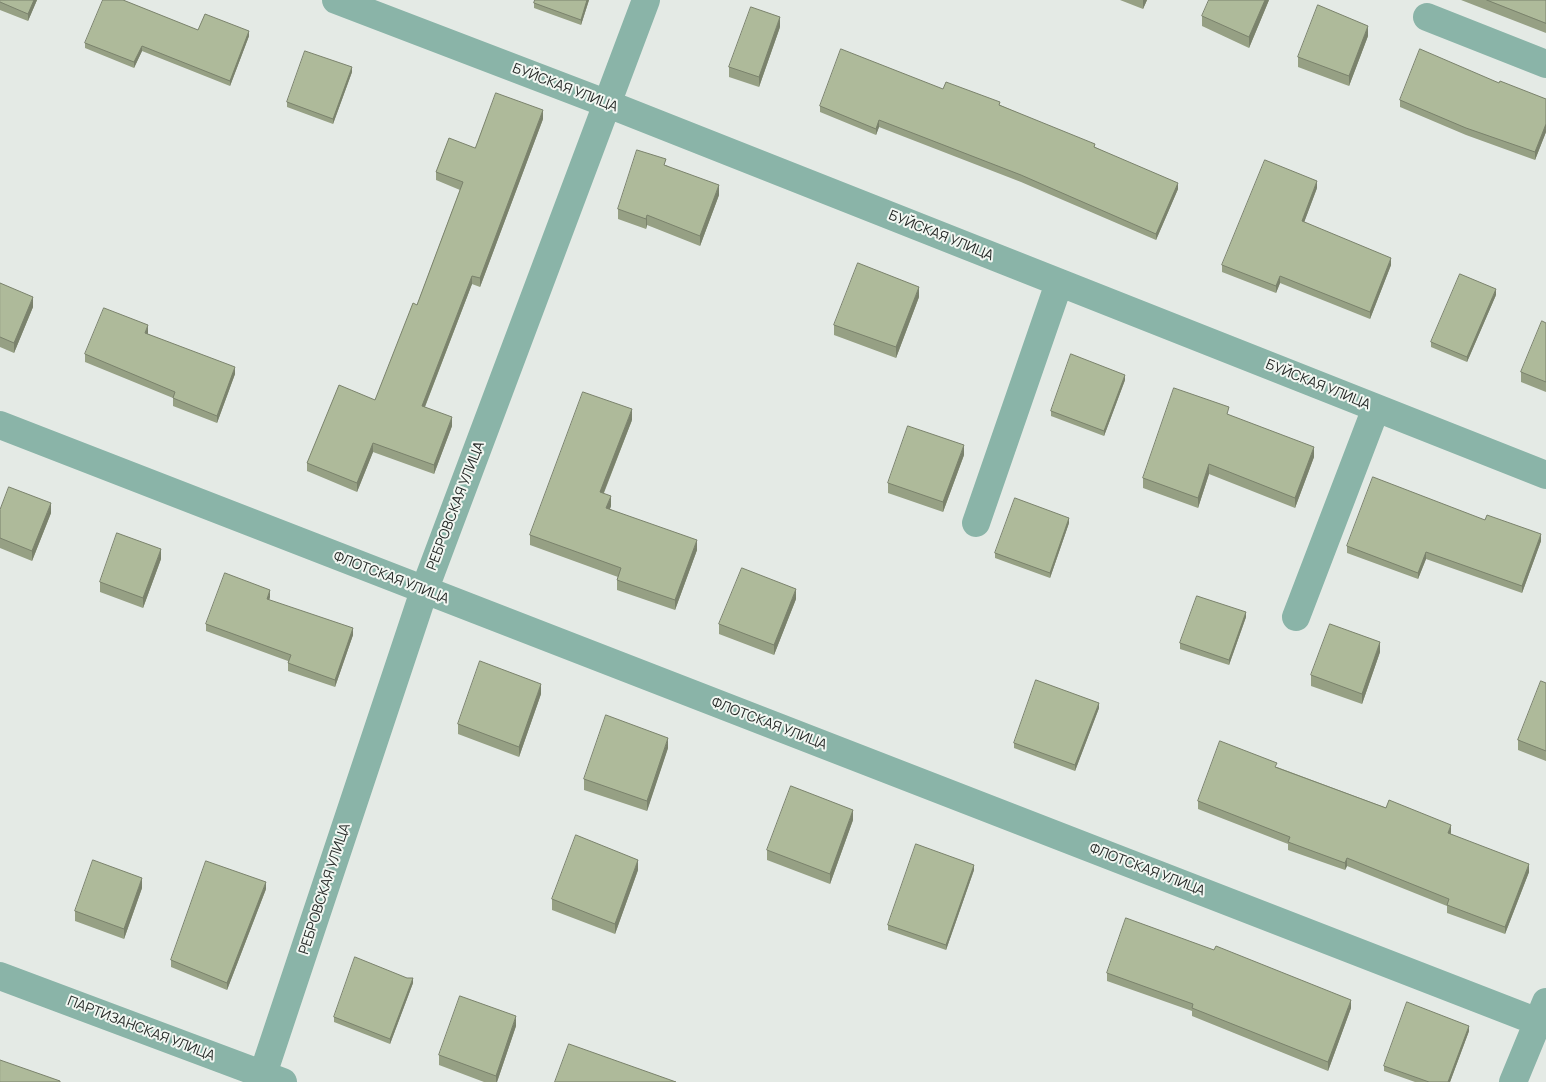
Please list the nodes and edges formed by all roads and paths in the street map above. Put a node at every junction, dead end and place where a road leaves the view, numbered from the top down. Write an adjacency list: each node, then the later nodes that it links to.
1 (336, 0): 5 (street, БУЙСКАЯ УЛИЦА)
2 (646, 0): 5 (street, РЕБРОВСКАЯ УЛИЦА)
3 (1427, 17): 4 (street)
4 (1546, 64)
5 (608, 104): 6 (street, БУЙСКАЯ УЛИЦА); 11 (street, РЕБРОВСКАЯ УЛИЦА)
6 (1059, 283): 7 (street, БУЙСКАЯ УЛИЦА); 10 (street)
7 (1376, 408): 9 (street, БУЙСКАЯ УЛИЦА); 12 (street)
8 (0, 425): 11 (street, ФЛОТСКАЯ УЛИЦА)
9 (1546, 475)
10 (976, 523)
11 (424, 591): 14 (street, ФЛОТСКАЯ УЛИЦА); 15 (street, РЕБРОВСКАЯ УЛИЦА)
12 (1296, 616)
13 (0, 976): 15 (street, ПАРТИЗАНСКАЯ УЛИЦА)
14 (1542, 1012): 16 (street)
15 (273, 1078)
16 (1513, 1082)

